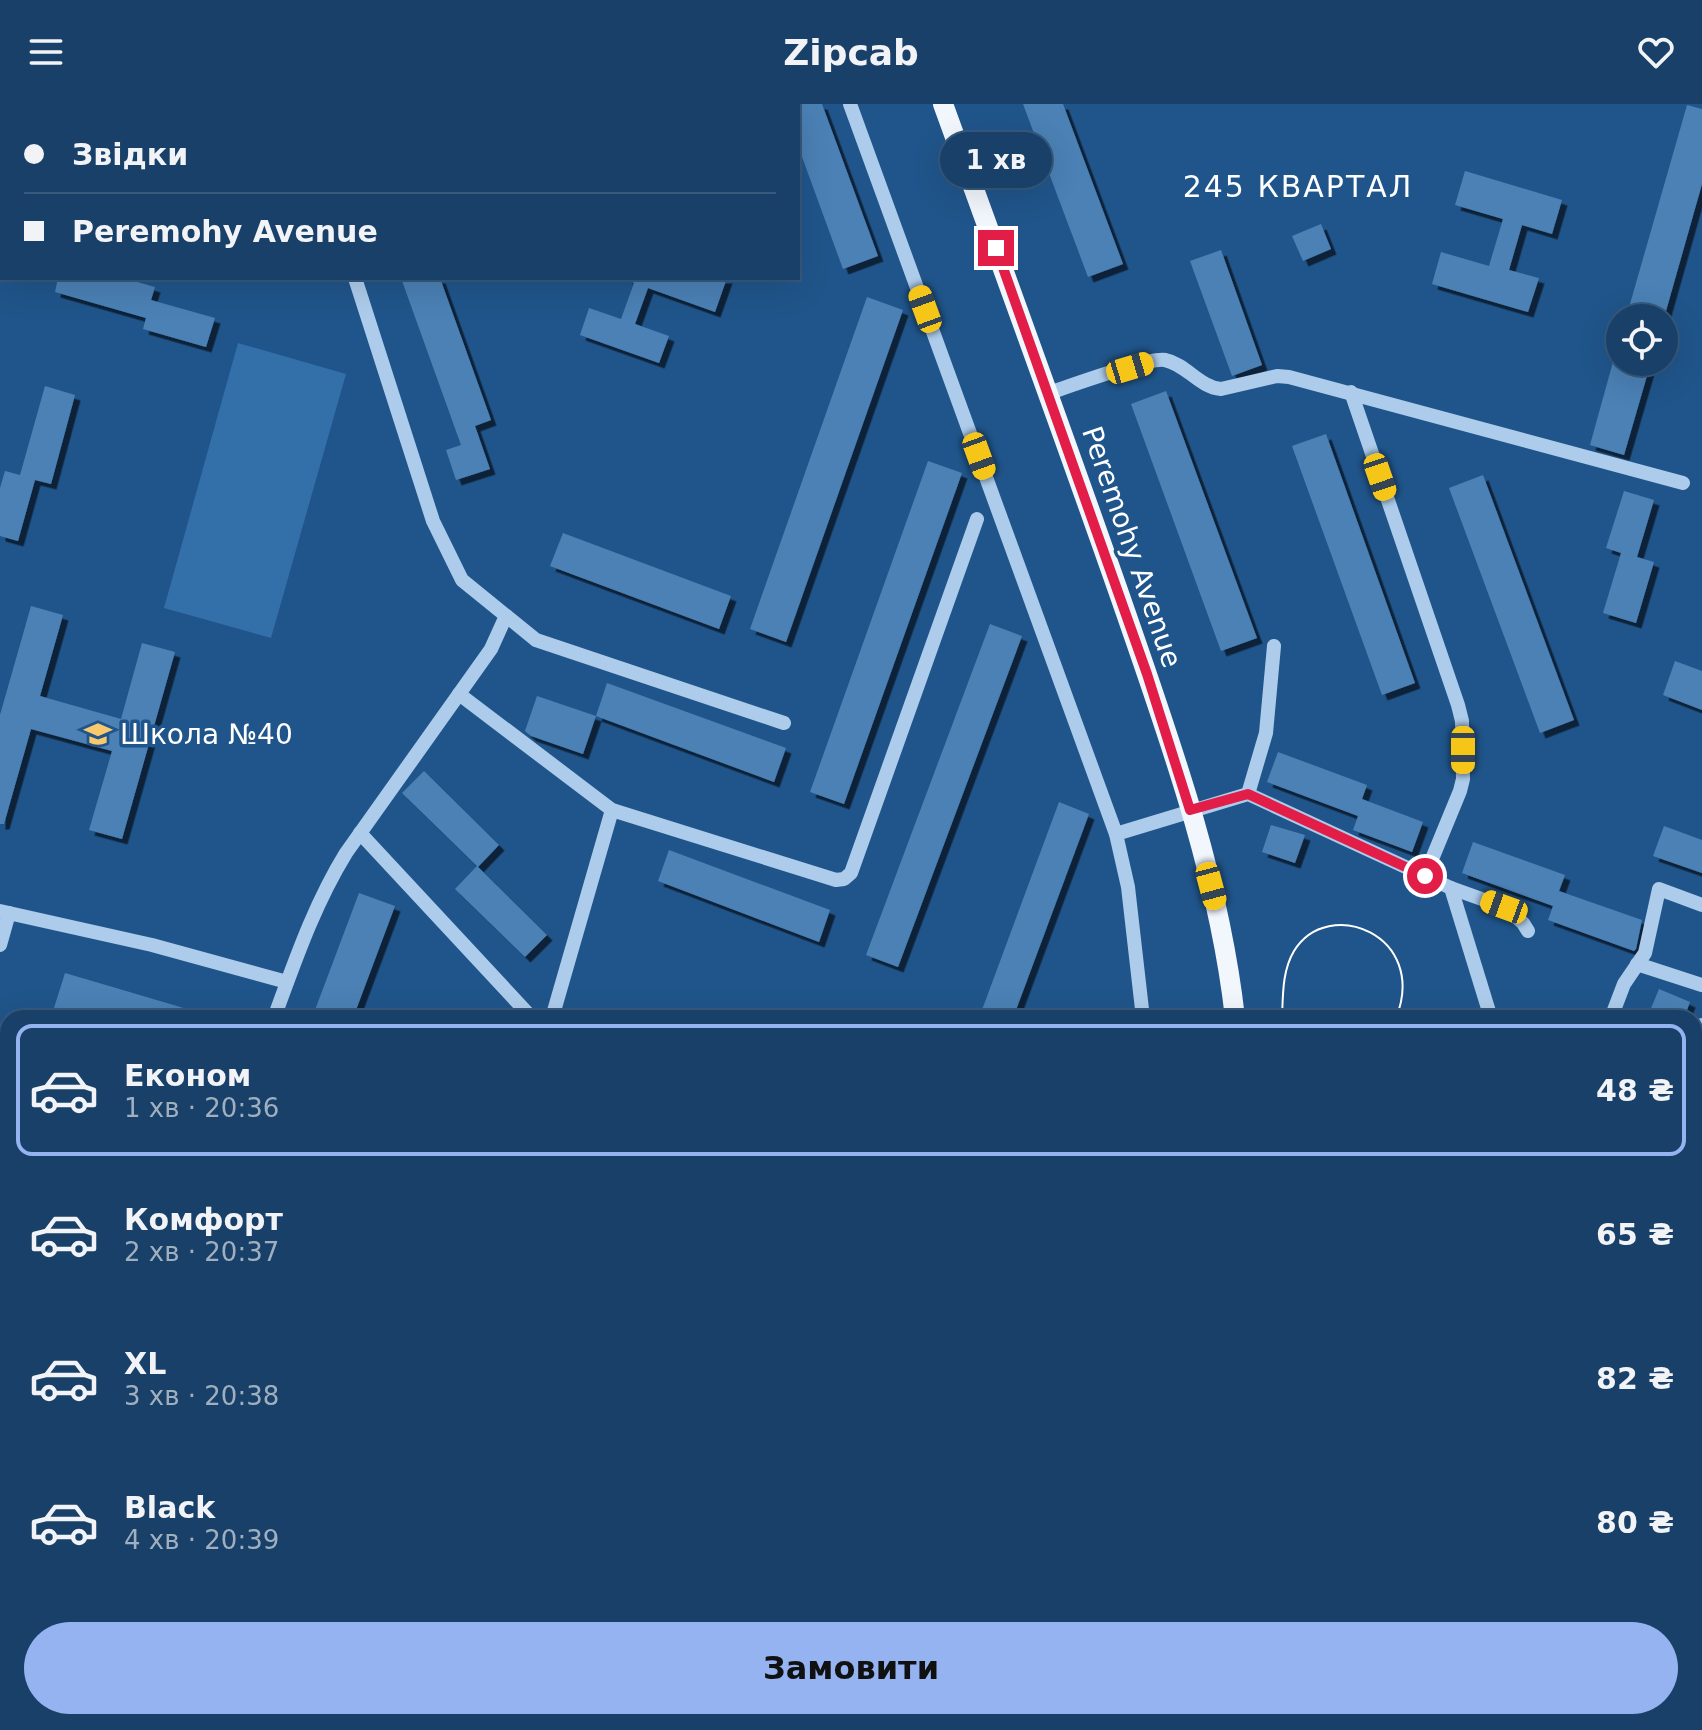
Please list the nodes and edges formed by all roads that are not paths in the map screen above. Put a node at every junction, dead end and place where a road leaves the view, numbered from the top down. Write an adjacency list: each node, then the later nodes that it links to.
1 (850, 104): 16 (street)
2 (943, 104): 5 (main road, Peremohy Avenue)
3 (356, 280): 8 (street)
4 (1351, 392): 5 (street); 6 (street); 17 (street)
5 (1049, 393): 14 (main road, Peremohy Avenue)
6 (1683, 483)
7 (977, 519): 13 (street)
8 (506, 616): 10 (street); 11 (street)
9 (1274, 646): 12 (street)
10 (459, 694): 13 (street); 15 (street)
11 (784, 723)
12 (1248, 794): 14 (street); 17 (street)
13 (612, 810): 28 (street)
14 (1190, 810): 16 (street); 30 (main road, Peremohy Avenue)
15 (360, 833): 24 (street); 27 (street)
16 (1116, 834): 29 (street)
17 (1425, 876): 18 (street)
18 (1451, 888): 21 (street); 31 (street)
19 (1702, 905): 23 (street)
20 (5, 912): 22 (street); 24 (street)
21 (1528, 931)
22 (0, 945)
23 (1637, 964): 25 (street); 32 (street)
24 (287, 982): 26 (street)
25 (1702, 985)
26 (277, 1010)
27 (525, 1010)
28 (554, 1010)
29 (1142, 1010)
30 (1234, 1010)
31 (1489, 1010)
32 (1614, 1010)

